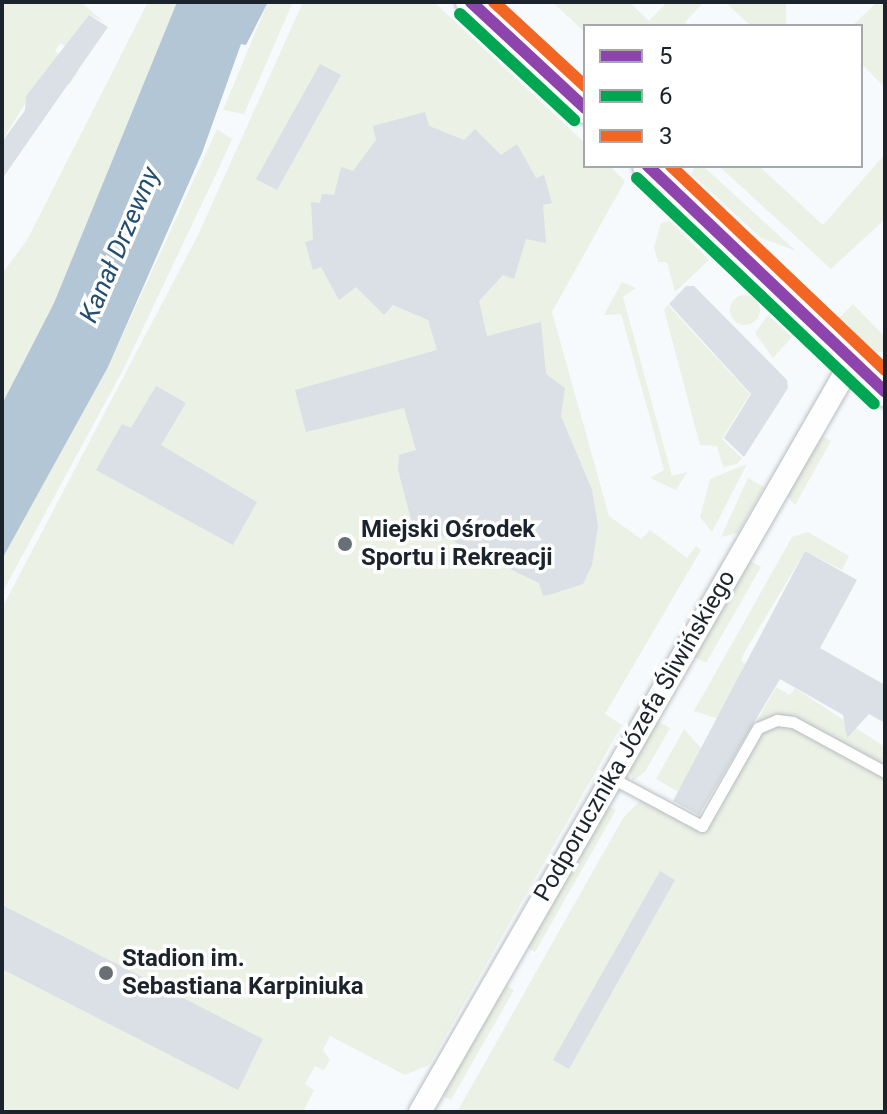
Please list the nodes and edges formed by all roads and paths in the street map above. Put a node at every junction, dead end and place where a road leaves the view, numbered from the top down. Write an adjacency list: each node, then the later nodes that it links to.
1 (471, 2): 2 (street)
2 (583, 106)
3 (650, 168): 4 (street)
4 (873, 374): 6 (street, Podporucznika Józefa Śliwińskiego)
5 (885, 772): 6 (lane)
6 (612, 778): 7 (street, Podporucznika Józefa Śliwińskiego)
7 (420, 1112)

